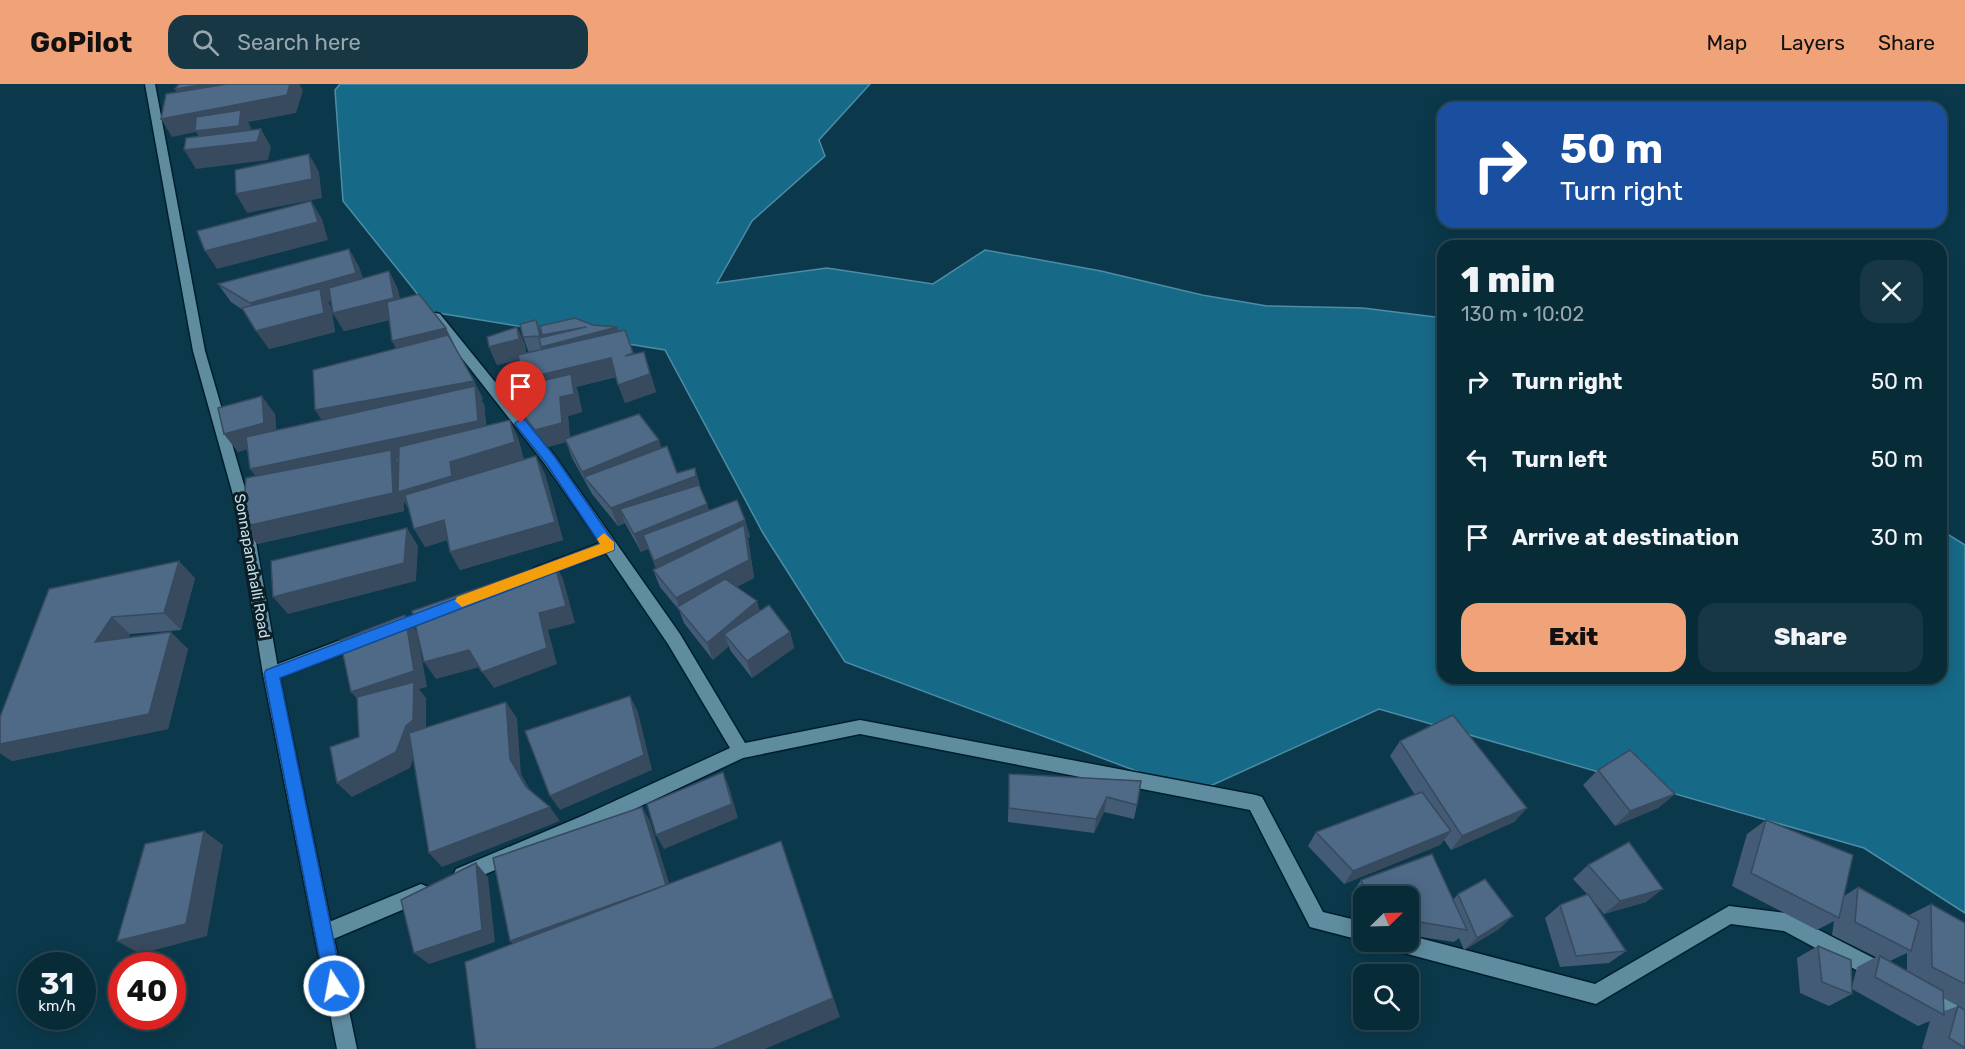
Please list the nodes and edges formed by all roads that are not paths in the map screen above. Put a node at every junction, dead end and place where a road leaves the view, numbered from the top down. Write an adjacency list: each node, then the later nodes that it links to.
1 (150, 84): 6 (street, Sonnapanahalli Road)
2 (432, 312): 3 (street)
3 (609, 546): 4 (street); 7 (street)
4 (524, 578)
5 (369, 636): 6 (street)
6 (272, 674): 9 (street, Sonnapanahalli Road)
7 (741, 751): 8 (street); 9 (street)
8 (1353, 929)
9 (324, 934): 14 (street, Sonnapanahalli Road)
10 (1419, 947): 11 (street)
11 (1891, 978)
12 (1912, 990): 13 (street)
13 (1965, 1018)
14 (347, 1049)

